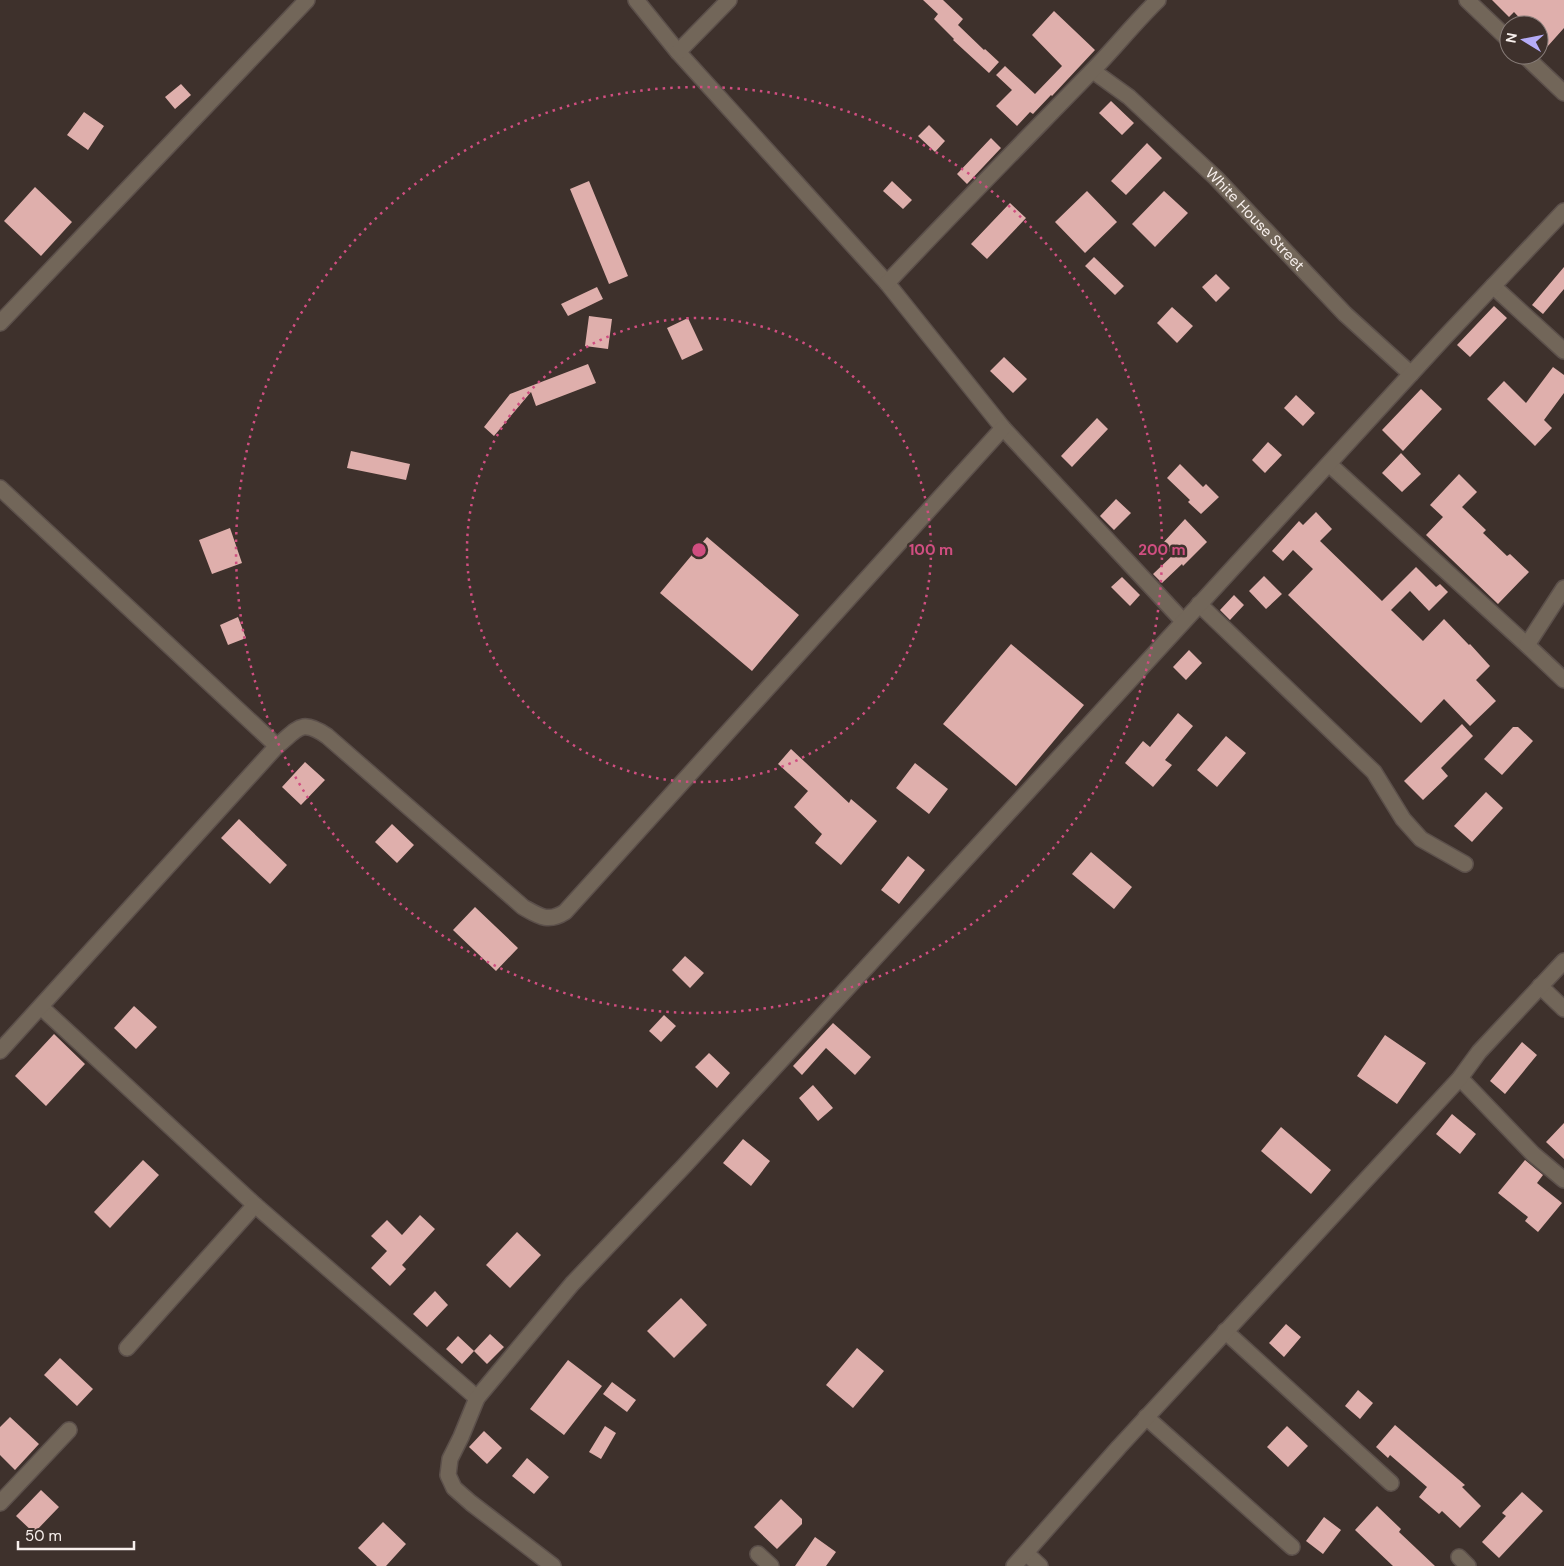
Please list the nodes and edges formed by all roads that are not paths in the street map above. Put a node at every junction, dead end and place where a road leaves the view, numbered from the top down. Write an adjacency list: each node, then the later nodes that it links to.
1 (307, 0): 14 (street)
2 (636, 0): 7 (street)
3 (729, 0): 7 (street)
4 (1158, 0): 9 (street)
5 (1467, 0): 6 (street)
6 (1499, 30)
7 (678, 52): 12 (street)
8 (1535, 65): 10 (street)
9 (1093, 70): 12 (street); 16 (street, White House Street)
10 (1564, 93)
11 (1564, 211): 13 (street)
12 (887, 283): 17 (street)
13 (1493, 286): 15 (street); 16 (street)
14 (0, 323)
15 (1564, 351)
16 (1411, 374): 18 (street)
17 (1004, 428): 22 (street); 25 (street)
18 (1329, 464): 21 (street); 23 (street)
19 (0, 488): 25 (street)
20 (1564, 588): 23 (street)
21 (1199, 604): 22 (street); 26 (street)
22 (1183, 621): 37 (street)
23 (1527, 645): 24 (street)
24 (1564, 680)
25 (276, 746): 29 (street)
26 (1465, 864)
27 (1564, 961): 28 (street)
28 (1540, 986): 30 (street); 32 (street)
29 (41, 1007): 31 (street); 34 (street)
30 (1564, 1009)
31 (0, 1051)
32 (1460, 1078): 33 (street); 35 (street)
33 (1564, 1180)
34 (255, 1205): 36 (street); 37 (street)
35 (1225, 1331): 38 (street); 40 (street)
36 (127, 1348)
37 (477, 1398): 45 (street)
38 (1146, 1417): 42 (street); 43 (street)
39 (69, 1430): 41 (street)
40 (1391, 1483)
41 (0, 1504)
42 (1292, 1547)
43 (1026, 1553): 47 (street); 48 (street)
44 (758, 1554): 46 (street)
45 (553, 1566)
46 (771, 1566)
47 (1014, 1566)
48 (1040, 1566)

